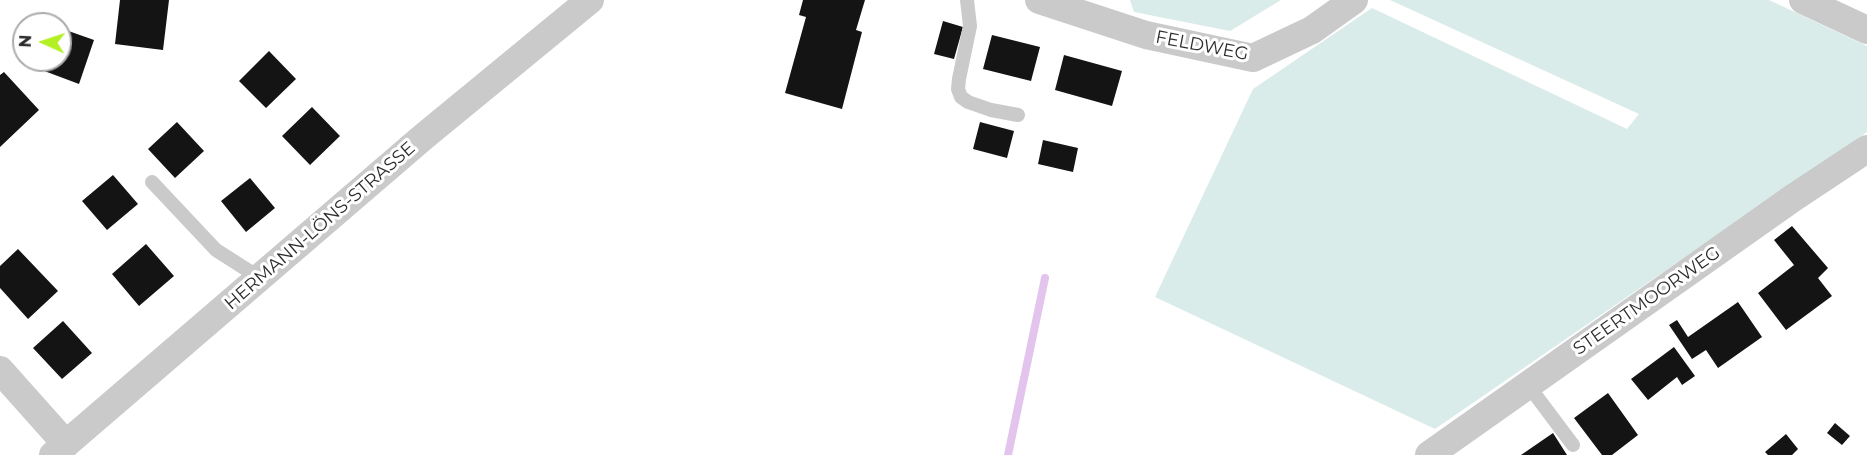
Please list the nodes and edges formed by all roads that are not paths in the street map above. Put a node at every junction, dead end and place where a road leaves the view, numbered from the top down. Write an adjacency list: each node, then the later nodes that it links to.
1 (590, 0): 10 (street, HERMANN-LÖNS-STRASSE)
2 (967, 0): 7 (lane)
3 (1040, 0): 4 (street, FELDWEG)
4 (1354, 0)
5 (1803, 0): 6 (street)
6 (1867, 30)
7 (1018, 115)
8 (1867, 149): 12 (street, STEERTMOORWEG)
9 (152, 182): 10 (lane)
10 (260, 278): 14 (street, HERMANN-LÖNS-STRASSE)
11 (0, 370): 14 (street)
12 (1528, 385): 13 (lane); 15 (street, STEERTMOORWEG)
13 (1573, 445)
14 (59, 449)
15 (1430, 455)

